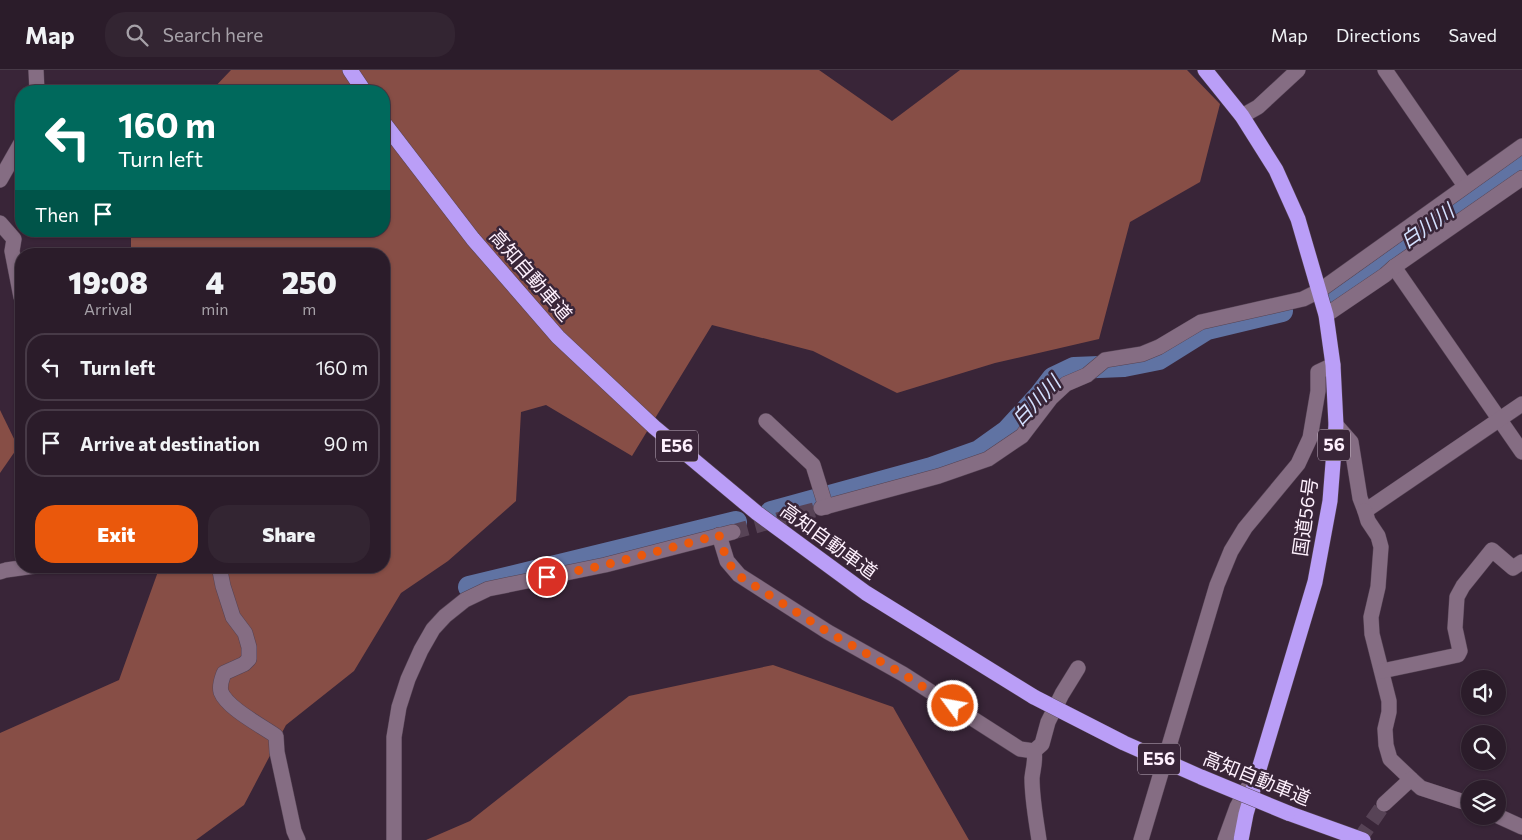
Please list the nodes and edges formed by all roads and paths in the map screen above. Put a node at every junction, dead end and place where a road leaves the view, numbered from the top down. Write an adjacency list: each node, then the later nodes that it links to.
1 (36, 70): 6 (street)
2 (350, 70): 7 (highway)
3 (1206, 70): 8 (highway, 国道56号 / 56)
4 (1298, 70): 8 (street)
5 (1385, 70): 14 (street)
6 (37, 85)
7 (360, 85)
8 (1242, 116): 18 (highway, 国道56号 / 56)
9 (390, 131): 46 (highway, 高知自動車道 / E56, bridge)
10 (1522, 146): 14 (street)
11 (15, 154): 13 (street)
12 (1522, 178): 17 (street)
13 (0, 180)
14 (1465, 186): 18 (street)
15 (0, 223): 16 (street)
16 (15, 266)
17 (1394, 268): 19 (street); 22 (street)
18 (1319, 291): 19 (highway, 国道56号 / 56); 23 (street)
19 (1326, 315): 20 (highway, 国道56号 / 56)
20 (1333, 365): 24 (highway, 国道56号 / 56); 43 (street)
21 (1522, 404): 22 (street)
22 (1500, 420): 25 (street); 26 (street)
23 (766, 421)
24 (1336, 425): 26 (street); 34 (highway, 国道56号 / 56)
25 (1522, 452)
26 (1365, 511): 32 (street)
27 (1522, 562): 32 (street)
28 (15, 569): 29 (street)
29 (0, 572)
30 (220, 573): 41 (street)
31 (1078, 668): 33 (street)
32 (1382, 671): 35 (street)
33 (1034, 751): 40 (street); 42 (street)
34 (1259, 769): 44 (street); 45 (highway, 国道56号 / 56)
35 (1411, 779): 36 (street); 37 (street)
36 (1461, 801)
37 (1384, 804)
38 (1506, 819): 39 (street)
39 (1522, 826)
40 (392, 839)
41 (298, 840)
42 (1039, 840)
43 (1141, 840)
44 (1225, 840)
45 (1241, 840)
46 (1363, 840)

